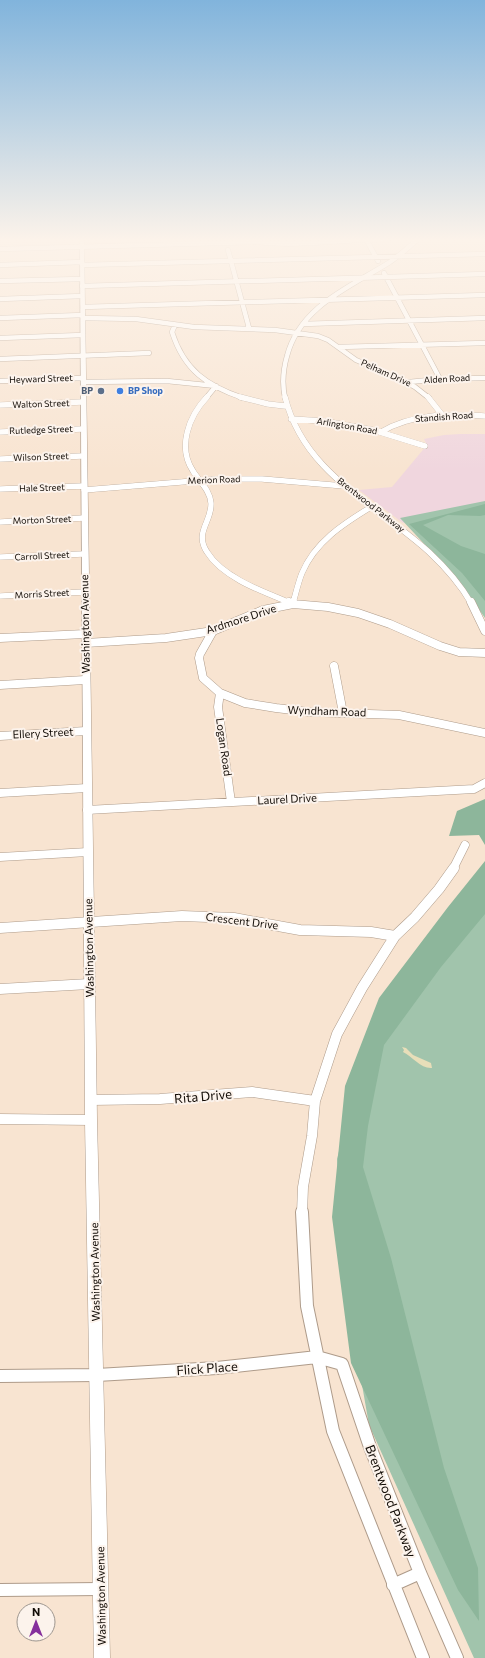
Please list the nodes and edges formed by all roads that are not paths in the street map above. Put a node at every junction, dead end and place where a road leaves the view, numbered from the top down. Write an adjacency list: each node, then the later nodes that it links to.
1 (27, 316): 7 (street)
2 (83, 316): 14 (street, Washington Avenue)
3 (110, 316): 11 (street, Pelham Drive)
4 (246, 316): 12 (street)
5 (311, 316): 10 (street, Brentwood Parkway)
6 (407, 316): 9 (street)
7 (0, 318)
8 (485, 318): 9 (street)
9 (409, 320): 10 (street); 17 (street)
10 (303, 324): 13 (street, Brentwood Parkway)
11 (176, 325): 12 (street, Pelham Drive); 27 (street)
12 (249, 328): 13 (street, Pelham Drive)
13 (296, 333): 18 (street, Pelham Drive); 30 (street, Brentwood Parkway)
14 (83, 335): 15 (street); 20 (street, Washington Avenue)
15 (0, 338)
16 (485, 343): 17 (street)
17 (421, 345): 18 (street); 23 (street)
18 (339, 348): 26 (street, Pelham Drive)
19 (149, 353): 20 (street)
20 (83, 356): 21 (street); 24 (street, Washington Avenue)
21 (0, 358)
22 (485, 378): 23 (street, Alden Road)
23 (440, 379): 26 (street, Alden Road)
24 (83, 380): 25 (street, Heyward Street); 27 (street, Heyward Street); 28 (street, Washington Avenue)
25 (0, 381)
26 (409, 382): 31 (street, Pelham Drive)
27 (216, 386): 30 (street); 40 (street)
28 (83, 402): 29 (street, Walton Street); 34 (street, Washington Avenue)
29 (0, 405)
30 (285, 406): 33 (street, Brentwood Parkway)
31 (443, 416): 32 (street, Standish Road); 36 (street, Standish Road)
32 (485, 416)
33 (291, 418): 36 (street, Arlington Road); 41 (street, Brentwood Parkway)
34 (83, 429): 35 (street, Rutledge Street); 38 (street, Washington Avenue)
35 (0, 432)
36 (381, 432): 37 (street, Arlington Road)
37 (425, 446)
38 (83, 456): 39 (street, Wilson Street); 42 (street, Washington Avenue)
39 (0, 459)
40 (198, 479): 41 (street, Merion Road); 42 (street, Merion Road); 51 (street)
41 (344, 486): 44 (street, Brentwood Parkway)
42 (84, 488): 43 (street, Hale Street); 45 (street, Washington Avenue)
43 (0, 489)
44 (371, 507): 51 (street); 53 (street, Brentwood Parkway)
45 (84, 518): 46 (street, Morton Street); 47 (street, Washington Avenue)
46 (0, 522)
47 (84, 554): 48 (street, Carroll Street); 49 (street, Washington Avenue)
48 (0, 558)
49 (85, 592): 50 (street, Morris Street); 55 (street, Washington Avenue)
50 (0, 596)
51 (293, 604): 52 (street, Ardmore Drive); 56 (street, Ardmore Drive)
52 (212, 631): 55 (street, Ardmore Drive); 60 (street, Wyndham Road)
53 (485, 631)
54 (0, 638): 55 (street, Ardmore Drive)
55 (86, 639): 58 (street, Washington Avenue)
56 (485, 653)
57 (334, 666): 61 (street)
58 (85, 680): 59 (street); 62 (street, Washington Avenue)
59 (0, 685)
60 (220, 693): 61 (street, Wyndham Road); 68 (street, Logan Road)
61 (343, 713): 63 (street, Wyndham Road)
62 (86, 731): 64 (street, Ellery Street); 66 (street, Washington Avenue)
63 (485, 733)
64 (0, 736)
65 (485, 783): 68 (street, Laurel Drive)
66 (87, 788): 67 (street); 69 (street, Washington Avenue)
67 (0, 792)
68 (231, 802): 69 (street, Laurel Drive)
69 (87, 810): 71 (street, Washington Avenue)
70 (465, 845): 75 (street)
71 (88, 852): 72 (street); 73 (street, Washington Avenue)
72 (0, 857)
73 (90, 922): 74 (street, Crescent Drive); 75 (street, Crescent Drive); 76 (street, Washington Avenue)
74 (0, 928)
75 (395, 936): 79 (street)
76 (89, 984): 77 (street); 78 (street, Washington Avenue)
77 (0, 989)
78 (91, 1100): 79 (street, Rita Drive); 81 (street, Washington Avenue)
79 (316, 1101): 82 (street)
80 (0, 1119): 81 (street)
81 (91, 1120): 83 (street, Washington Avenue)
82 (317, 1357): 83 (street, Flick Place); 85 (street, Brentwood Parkway); 86 (street)
83 (97, 1375): 84 (street, Flick Place); 88 (street, Washington Avenue)
84 (0, 1376)
85 (420, 1574): 86 (street); 91 (street, Brentwood Parkway)
86 (393, 1585): 90 (street)
87 (0, 1590): 88 (street)
88 (101, 1590): 89 (street, Washington Avenue)
89 (102, 1658)
90 (423, 1658)
91 (457, 1658)

